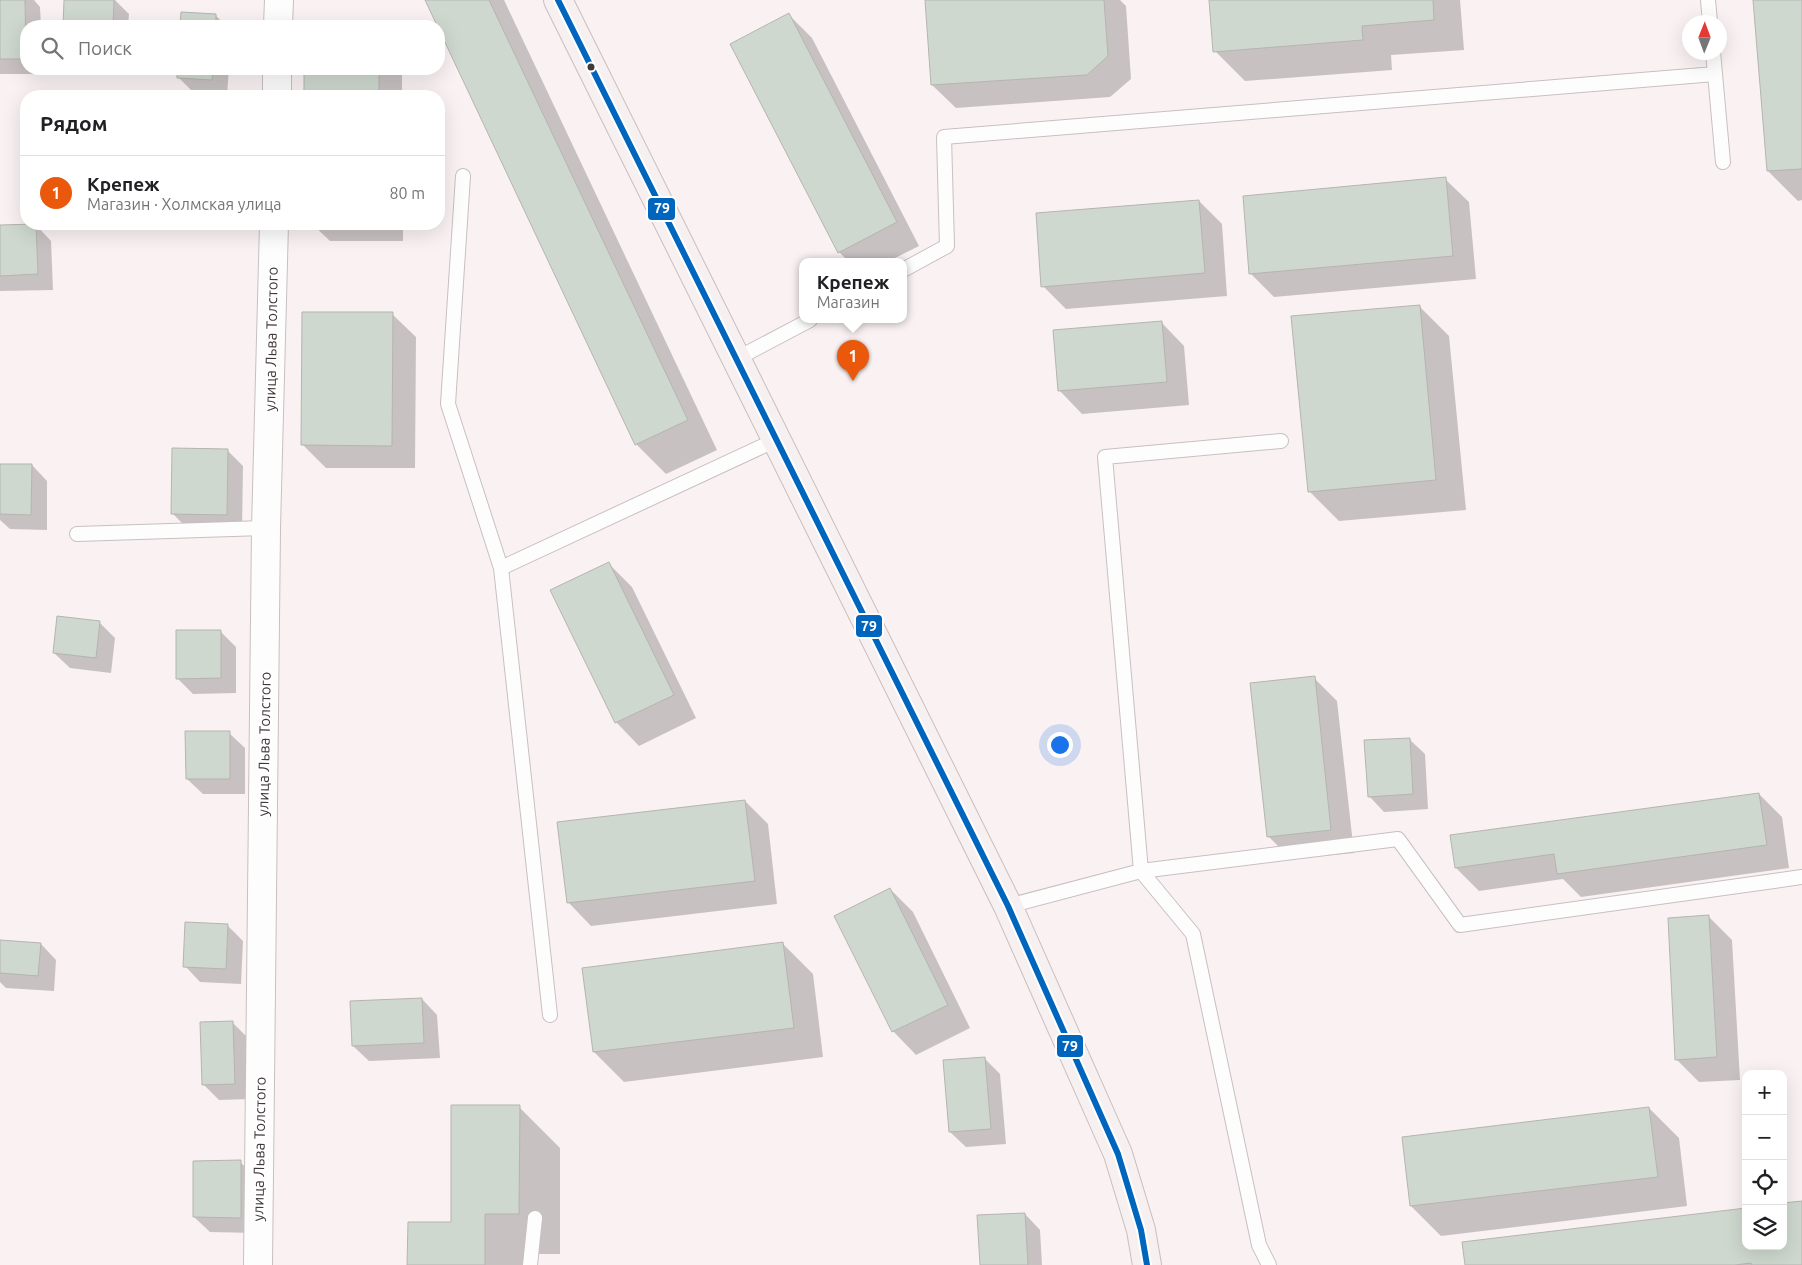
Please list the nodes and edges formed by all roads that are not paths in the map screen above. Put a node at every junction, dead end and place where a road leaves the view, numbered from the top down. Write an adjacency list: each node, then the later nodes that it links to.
1 (279, 0): 5 (street)
2 (558, 0): 15 (main road)
3 (1708, 0): 4 (lane)
4 (1709, 15)
5 (278, 20)
6 (1714, 60): 7 (lane)
7 (1715, 74): 10 (lane); 13 (lane)
8 (277, 75): 9 (street)
9 (276, 90)
10 (1723, 162)
11 (463, 176): 20 (lane)
12 (274, 230): 18 (street, улица Льва Толстого)
13 (907, 268)
14 (804, 323): 15 (lane)
15 (736, 359): 16 (main road)
16 (776, 440): 20 (lane); 23 (main road)
17 (1281, 441): 21 (lane)
18 (266, 528): 19 (lane); 26 (street, улица Льва Толстого)
19 (77, 534)
20 (501, 568): 24 (lane)
21 (1141, 871): 22 (lane); 23 (lane); 29 (lane)
22 (1802, 877)
23 (1008, 906): 28 (main road)
24 (550, 1015)
25 (535, 1218): 27 (lane)
26 (258, 1265)
27 (530, 1265)
28 (1146, 1265)
29 (1269, 1265)

